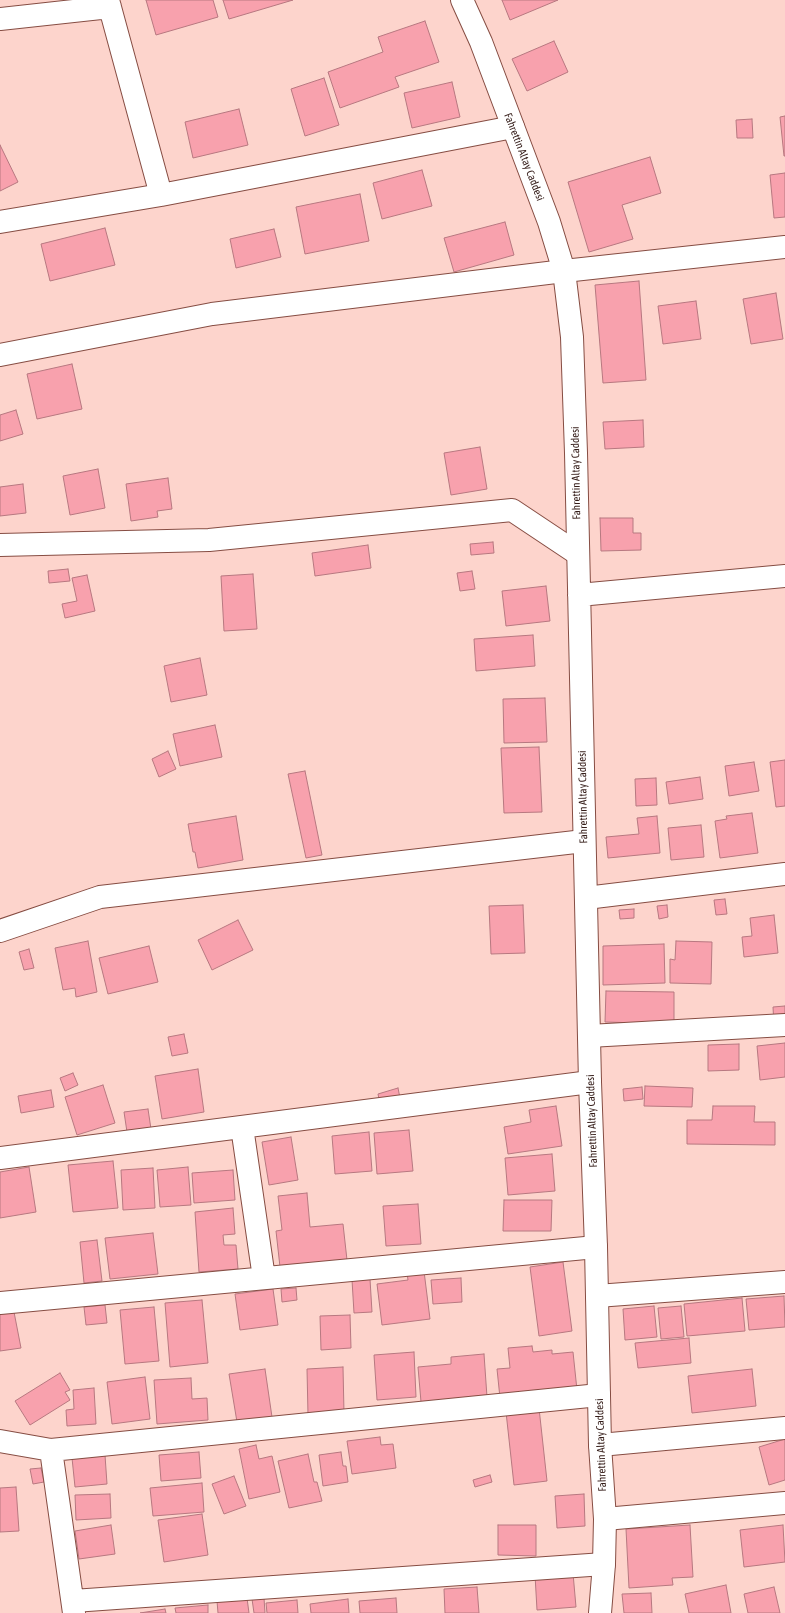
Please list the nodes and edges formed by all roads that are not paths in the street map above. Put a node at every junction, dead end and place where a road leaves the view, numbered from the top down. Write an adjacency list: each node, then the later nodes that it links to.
1 (462, 0): 4 (street, Fahrettin Altay Caddesi)
2 (109, 3): 3 (street); 5 (street)
3 (0, 19)
4 (513, 127): 5 (street); 8 (street, Fahrettin Altay Caddesi)
5 (161, 195): 6 (street)
6 (0, 222)
7 (785, 247): 8 (street)
8 (564, 271): 9 (street); 11 (street, Fahrettin Altay Caddesi)
9 (0, 355)
10 (0, 545): 11 (street)
11 (578, 554): 13 (street, Fahrettin Altay Caddesi)
12 (785, 576): 13 (street)
13 (579, 596): 14 (street, Fahrettin Altay Caddesi)
14 (584, 840): 16 (street, Fahrettin Altay Caddesi); 17 (street)
15 (785, 874): 16 (street)
16 (586, 898): 19 (street, Fahrettin Altay Caddesi)
17 (0, 931)
18 (785, 1026): 19 (street)
19 (589, 1036): 20 (street, Fahrettin Altay Caddesi)
20 (590, 1082): 21 (street); 23 (street, Fahrettin Altay Caddesi)
21 (242, 1127): 22 (street); 24 (street)
22 (0, 1158)
23 (596, 1247): 24 (street); 26 (street, Fahrettin Altay Caddesi)
24 (264, 1278): 27 (street)
25 (785, 1282): 26 (street)
26 (597, 1296): 28 (street, Fahrettin Altay Caddesi)
27 (0, 1303)
28 (599, 1396): 31 (street, Fahrettin Altay Caddesi); 32 (street)
29 (785, 1428): 31 (street)
30 (0, 1441): 32 (street)
31 (600, 1445): 34 (street, Fahrettin Altay Caddesi)
32 (51, 1450): 36 (street)
33 (785, 1503): 34 (street)
34 (605, 1519): 35 (street, Fahrettin Altay Caddesi)
35 (604, 1564): 36 (street); 37 (street, Fahrettin Altay Caddesi)
36 (74, 1607)
37 (600, 1613)

